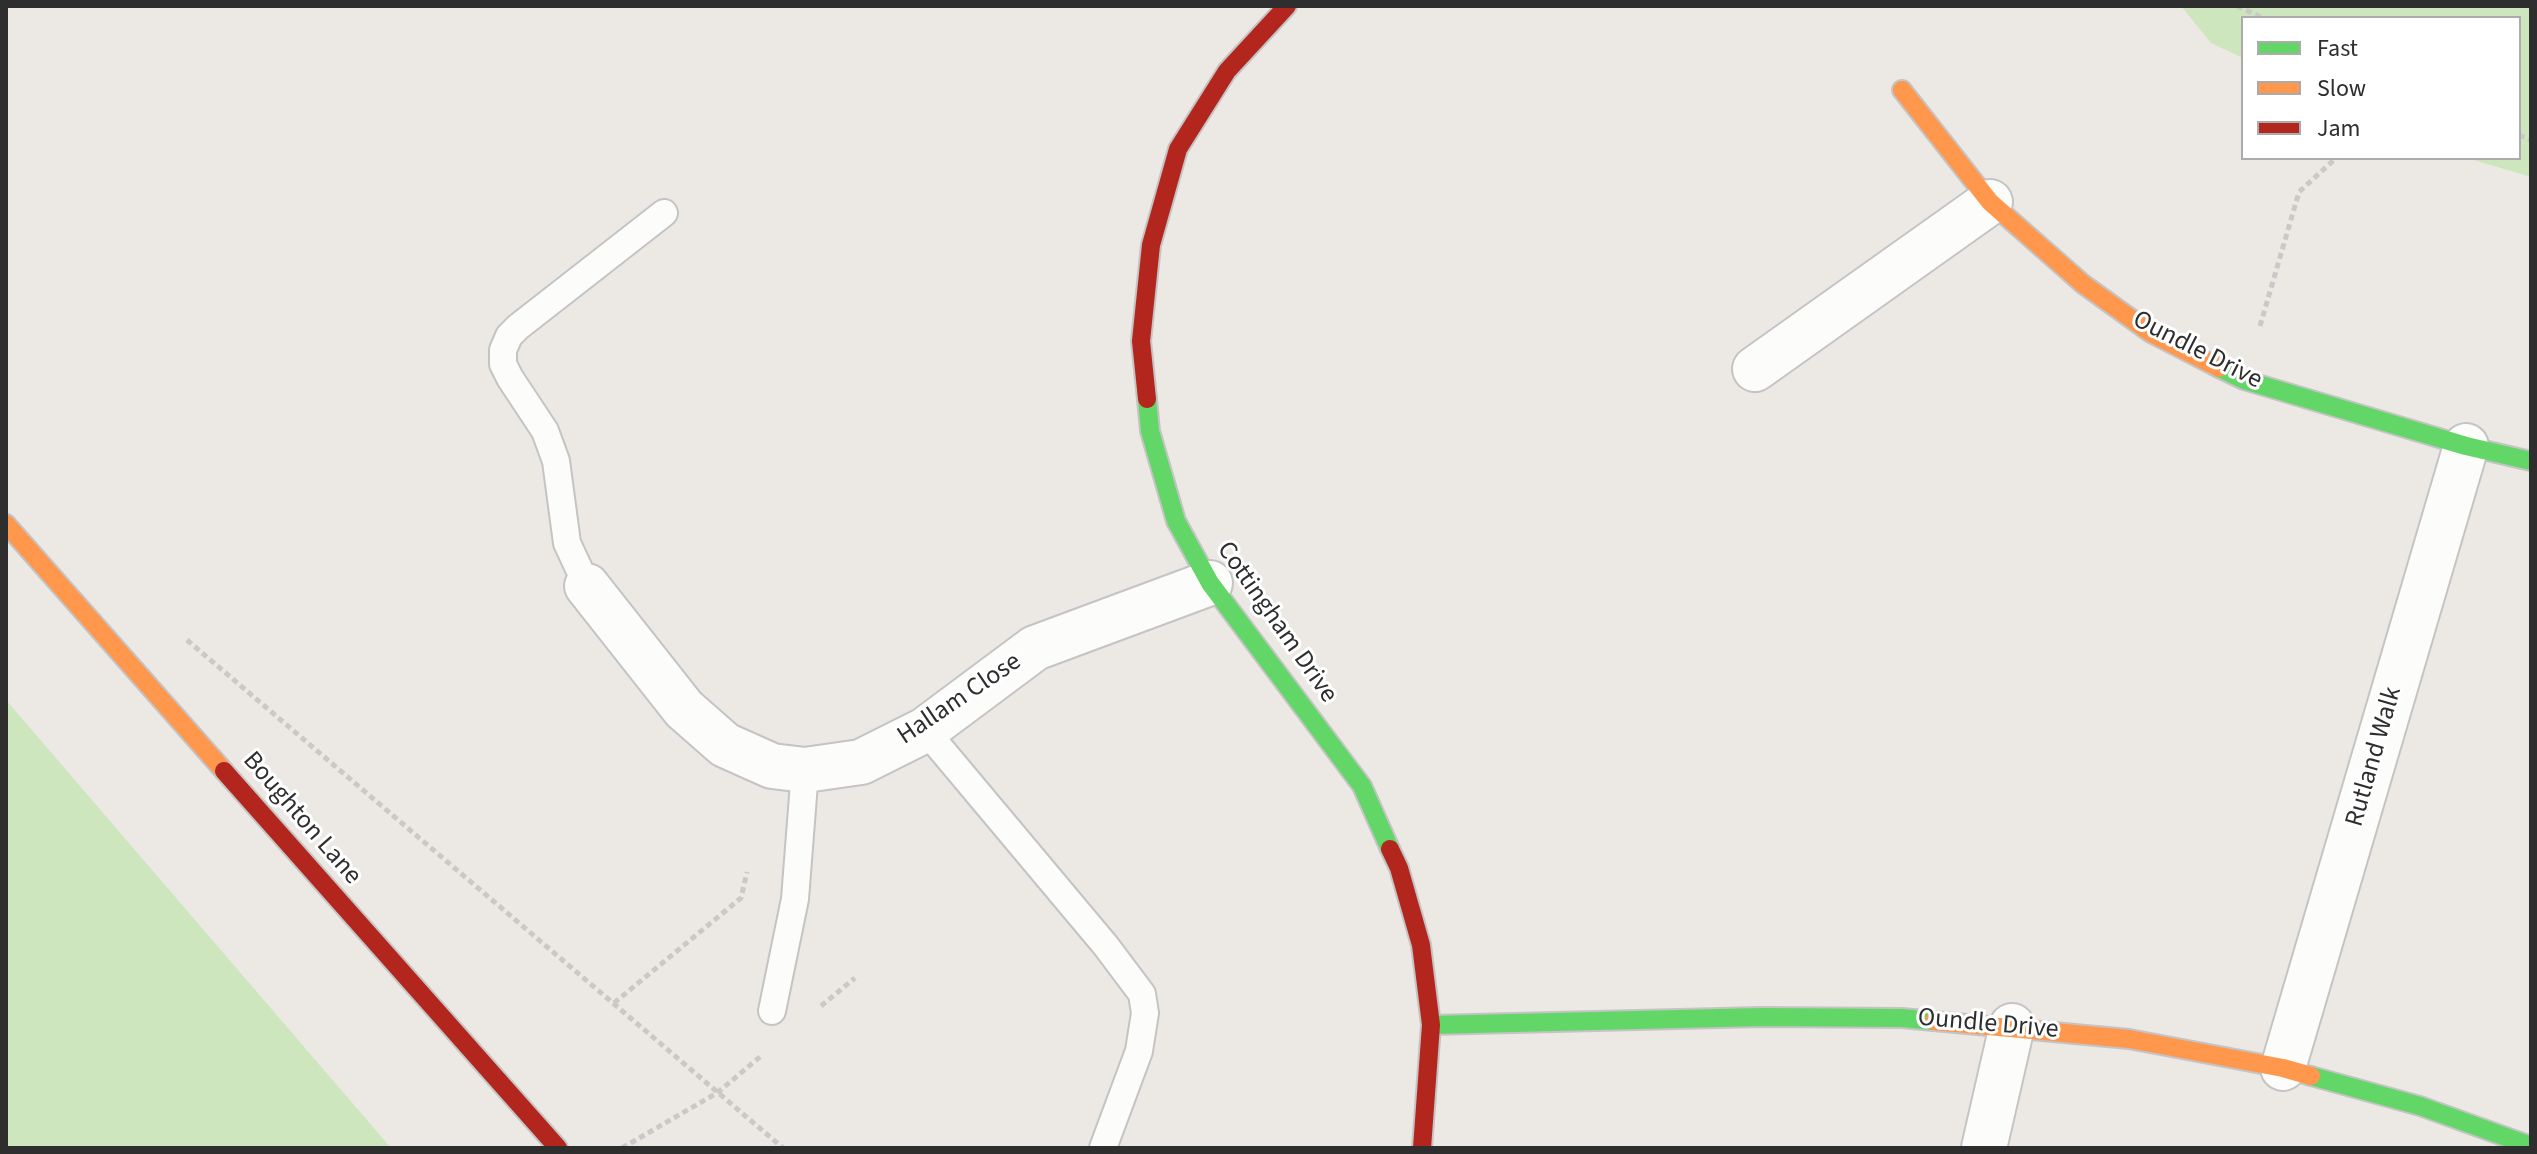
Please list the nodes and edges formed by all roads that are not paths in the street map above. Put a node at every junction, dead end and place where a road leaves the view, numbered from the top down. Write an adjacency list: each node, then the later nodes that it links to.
1 (1287, 6): 9 (street, Cottingham Drive)
2 (1902, 90): 3 (street, Oundle Drive)
3 (1990, 202): 5 (street); 6 (street, Oundle Drive)
4 (664, 213): 10 (lane)
5 (1755, 369)
6 (2466, 446): 7 (street, Oundle Drive); 16 (street, Rutland Walk)
7 (2531, 461)
8 (6, 524): 18 (street, Boughton Lane)
9 (1210, 583): 11 (street, Hallam Close); 14 (street, Cottingham Drive)
10 (587, 586): 12 (street, Hallam Close)
11 (925, 730): 12 (street, Hallam Close); 19 (lane)
12 (805, 770): 13 (lane)
13 (772, 1011)
14 (1431, 1025): 15 (street, Oundle Drive); 20 (street, Cottingham Drive)
15 (2012, 1026): 16 (street, Oundle Drive); 21 (street)
16 (2283, 1068): 17 (street, Oundle Drive)
17 (2531, 1146)
18 (558, 1148)
19 (1103, 1148)
20 (1422, 1148)
21 (1984, 1148)

